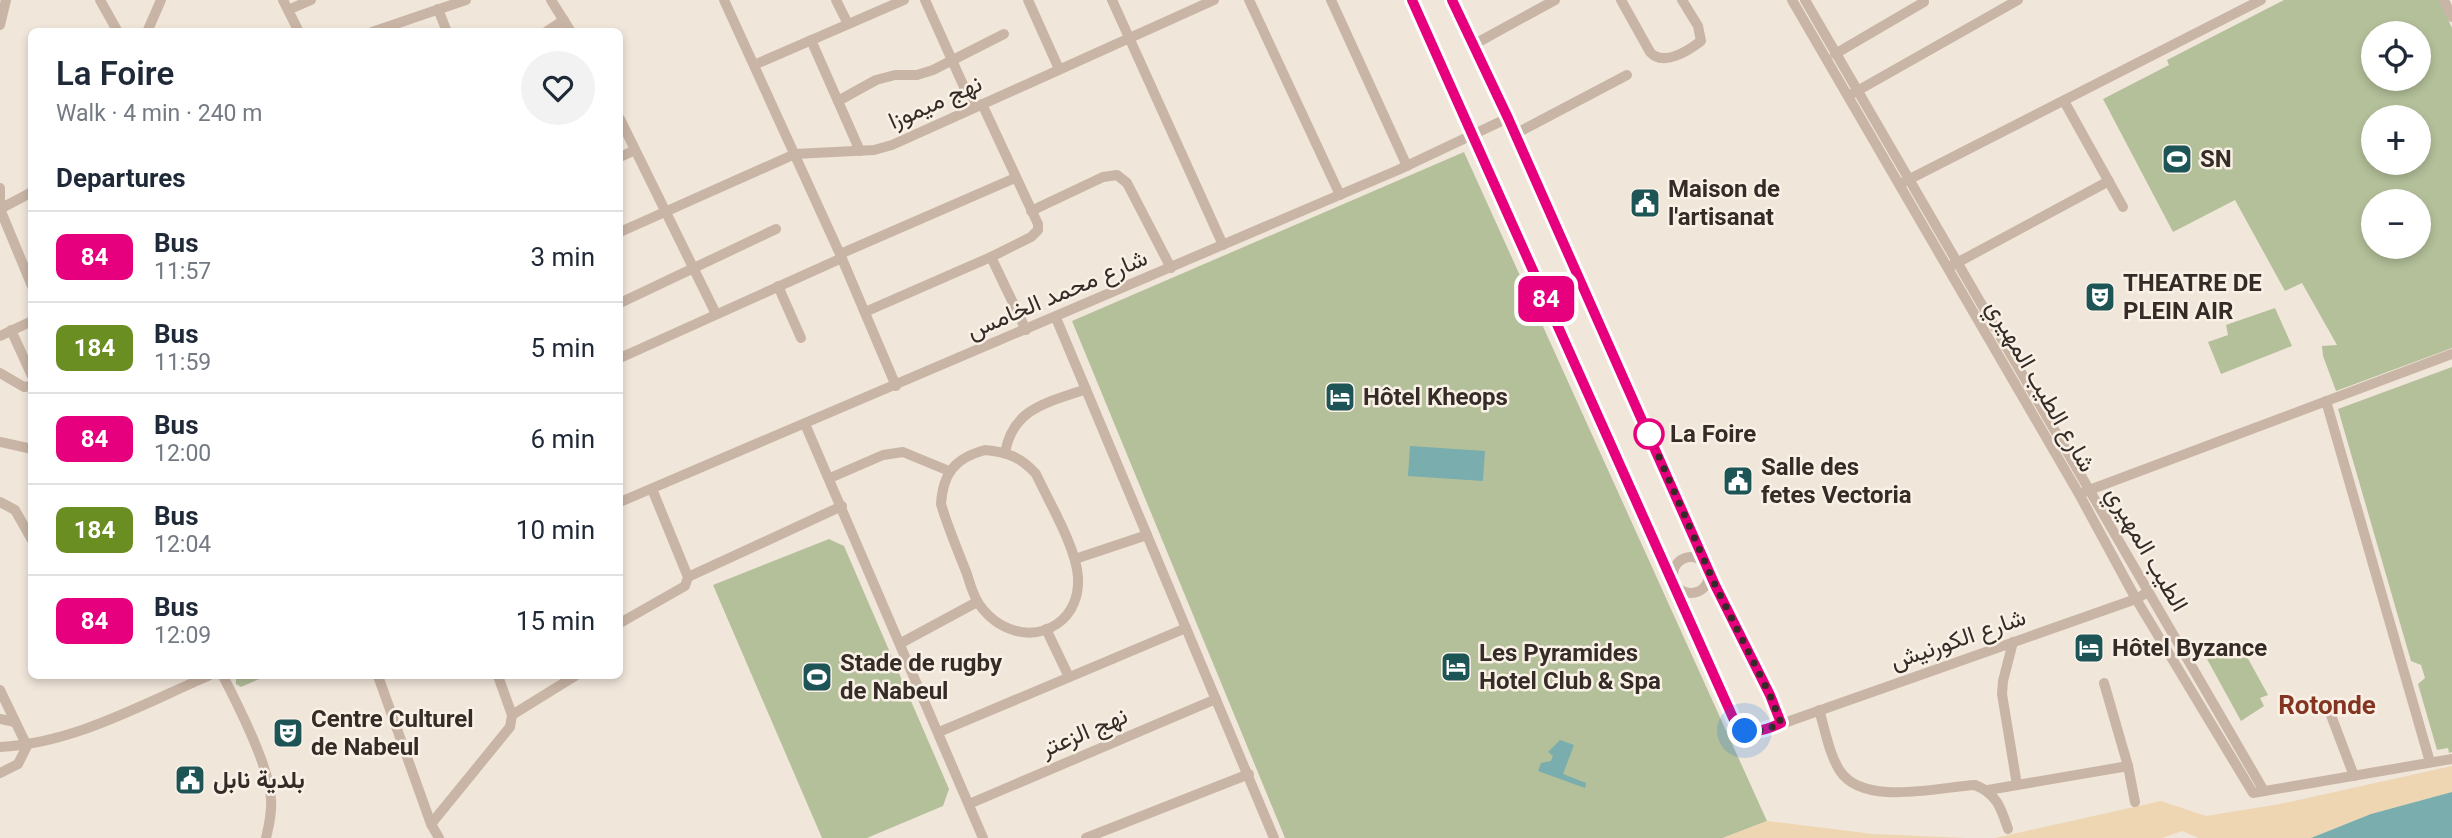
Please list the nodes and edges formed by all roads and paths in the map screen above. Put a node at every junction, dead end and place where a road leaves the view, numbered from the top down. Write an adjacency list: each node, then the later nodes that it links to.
1 (6, 0): 32 (street)
2 (100, 0): 33 (street)
3 (161, 0): 34 (street)
4 (311, 0): 27 (street)
5 (466, 0): 28 (street)
6 (551, 0): 30 (street)
7 (724, 0): 46 (street)
8 (836, 0): 31 (street)
9 (904, 0): 31 (street)
10 (925, 0): 45 (street)
11 (1028, 0): 47 (street)
12 (1112, 0): 41 (street)
13 (1214, 0): 41 (street, نهج ميموزا)
14 (1250, 0): 67 (street)
15 (1331, 0): 61 (street)
16 (1412, 0): 56 (street)
17 (1452, 0): 43 (street)
18 (1555, 0): 43 (street)
19 (1621, 0): 20 (street)
20 (1682, 0)
21 (1792, 0): 49 (street, شارع الطيب المهيري)
22 (1805, 0): 44 (street)
23 (2018, 0): 49 (street)
24 (2261, 0): 51 (street)
25 (2444, 0): 29 (street)
26 (1924, 2): 44 (street)
27 (285, 5): 35 (street)
28 (438, 9): 36 (street); 37 (street)
29 (2452, 17)
30 (564, 20): 38 (street); 39 (street)
31 (848, 24): 42 (street)
32 (0, 25)
33 (116, 28)
34 (149, 28)
35 (297, 28)
36 (383, 28)
37 (445, 28)
38 (553, 28)
39 (569, 28)
40 (1004, 34): 45 (street)
41 (1128, 38): 47 (street, نهج ميموزا); 74 (street)
42 (811, 40): 46 (street); 50 (street)
43 (1473, 45): 53 (street)
44 (1835, 54): 49 (street)
45 (951, 62): 50 (street); 52 (street)
46 (754, 65): 59 (street)
47 (1059, 69): 52 (street, نهج ميموزا)
48 (1627, 75): 55 (street)
49 (1852, 94): 64 (street, شارع الطيب المهيري)
50 (838, 101): 58 (street)
51 (2064, 101): 63 (street); 64 (street)
52 (977, 106): 58 (street, نهج ميموزا); 62 (street)
53 (1508, 118): 55 (street); 56 (street, شارع محمد الخامس)
54 (623, 125): 57 (street)
55 (1515, 134): 113 (street)
56 (1473, 135): 61 (street, شارع محمد الخامس); 115 (street)
57 (635, 150): 60 (street); 70 (street)
58 (860, 151): 59 (street, نهج ميموزا)
59 (795, 154): 70 (street, نهج ميموزا); 75 (street)
60 (623, 156)
61 (1407, 166): 67 (street, شارع محمد الخامس)
62 (1015, 178): 71 (street); 75 (street)
63 (2109, 181): 68 (street); 77 (street)
64 (1903, 183): 77 (street, شارع الطيب المهيري)
65 (0, 188): 69 (street)
66 (28, 194): 69 (street)
67 (1340, 195): 74 (street, شارع محمد الخامس)
68 (2123, 207)
69 (0, 209): 80 (street)
70 (665, 211): 73 (street, نهج ميموزا); 79 (street)
71 (1031, 211): 76 (street); 78 (street)
72 (776, 229): 79 (street)
73 (623, 231)
74 (1223, 245): 78 (street, شارع محمد الخامس)
75 (841, 256): 81 (street); 83 (street)
76 (991, 257): 83 (street); 88 (street)
77 (1952, 266): 106 (street, شارع الطيب المهيري)
78 (1171, 268): 85 (street, شارع محمد الخامس)
79 (694, 270): 82 (street); 84 (street)
80 (28, 276)
81 (778, 286): 84 (street); 90 (street)
82 (623, 302)
83 (865, 312): 96 (street)
84 (716, 314): 92 (street)
85 (1056, 318): 88 (street, شارع محمد الخامس); 97 (street)
86 (28, 323): 87 (street)
87 (11, 330): 89 (street); 93 (street)
88 (1026, 330): 96 (street, شارع محمد الخامس)
89 (0, 336)
90 (801, 338)
91 (2452, 354): 98 (street)
92 (623, 357)
93 (28, 367)
94 (0, 373): 95 (street)
95 (28, 386)
96 (896, 386): 99 (street, شارع محمد الخامس)
97 (1086, 389): 102 (street); 111 (street)
98 (2326, 401): 106 (street); 143 (street)
99 (806, 424): 104 (street); 105 (street, شارع محمد الخامس)
100 (0, 442): 101 (street)
101 (28, 448)
102 (1005, 453): 103 (street); 112 (street)
103 (949, 471): 104 (street); 118 (street)
104 (830, 478): 109 (street)
105 (652, 489): 107 (street, شارع محمد الخامس); 114 (street)
106 (2084, 492): 116 (street, الطيب المهيري); 117 (street, شارع الطيب المهيري)
107 (623, 501)
108 (0, 502): 110 (street)
109 (842, 506): 114 (street); 123 (street)
110 (28, 533)
111 (1147, 535): 112 (street); 120 (street)
112 (1075, 559): 121 (street)
113 (1707, 567): 115 (street); 115 (street); 138 (street)
114 (688, 577): 119 (street)
115 (1674, 583): 138 (street, شارع الكورنيش)
116 (2148, 592): 117 (street, شارع الكورنيش); 150 (street, الطيب المهيري)
117 (2136, 599): 122 (street, شارع الكورنيش); 150 (street, شارع الطيب المهيري)
118 (977, 602): 121 (street); 123 (street)
119 (623, 621)
120 (1186, 628): 124 (street); 132 (street)
121 (1046, 629): 124 (street)
122 (2013, 642): 133 (street, شارع الكورنيش); 148 (street)
123 (901, 643): 139 (street)
124 (1069, 677): 139 (street)
125 (188, 679): 140 (street)
126 (224, 679): 155 (street)
127 (379, 679): 153 (street)
128 (499, 679): 135 (street)
129 (570, 679): 135 (street)
130 (2104, 683): 144 (street)
131 (0, 690): 137 (street)
132 (1216, 699): 146 (street); 152 (street, نهج الزعتر)
133 (1819, 710): 138 (street, شارع الكورنيش); 149 (street)
134 (2329, 710): 147 (street)
135 (512, 715): 153 (street)
136 (0, 719): 137 (street)
137 (15, 722): 140 (street)
138 (1781, 723)
139 (939, 732): 152 (street)
140 (27, 746): 141 (street); 145 (street)
141 (0, 747)
142 (2452, 759): 143 (street)
143 (2430, 762): 147 (street)
144 (2128, 766): 148 (street); 151 (street)
145 (0, 773)
146 (1248, 774): 158 (street); 159 (street)
147 (2354, 776): 150 (street)
148 (2017, 785): 149 (street)
149 (1988, 790): 154 (street)
150 (2258, 792)
151 (2135, 802)
152 (969, 804): 157 (street)
153 (431, 824): 156 (street)
154 (2008, 829)
155 (266, 838)
156 (439, 838)
157 (983, 838)
158 (1086, 838)
159 (1274, 838)

